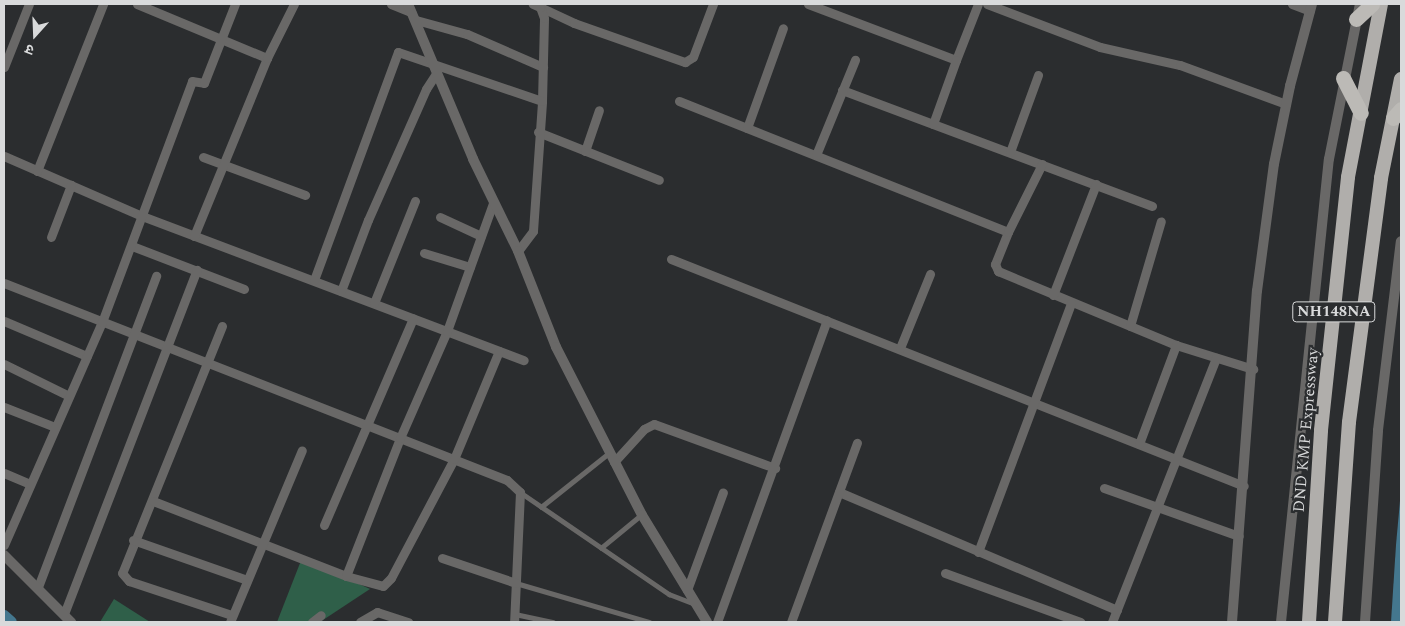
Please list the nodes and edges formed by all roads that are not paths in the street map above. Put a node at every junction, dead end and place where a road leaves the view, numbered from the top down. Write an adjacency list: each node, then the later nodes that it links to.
1 (29, 4): 21 (street)
2 (103, 4): 48 (street)
3 (138, 4): 20 (street)
4 (235, 4): 20 (street)
5 (294, 4): 22 (street)
6 (391, 4): 17 (street)
7 (713, 4): 15 (street)
8 (808, 4): 24 (street)
9 (978, 4): 24 (street)
10 (987, 4): 34 (street)
11 (1292, 4): 16 (street)
12 (1360, 4): 18 (street)
13 (1372, 4): 18 (highway)
14 (1381, 4): 36 (highway, DND KMP Expressway / NH148NA)
15 (537, 5): 27 (street)
16 (1311, 7): 34 (street)
17 (412, 12): 26 (street); 27 (street)
18 (1356, 19): 29 (street)
19 (784, 28): 39 (street)
20 (221, 39): 22 (street); 56 (street)
21 (6, 52): 25 (street)
22 (267, 58): 46 (street)
23 (854, 60): 31 (street)
24 (956, 60): 38 (street)
25 (4, 66)
26 (435, 67): 32 (street); 54 (street); 72 (street); 75 (street)
27 (543, 67): 32 (street)
28 (1038, 75): 42 (street)
29 (1343, 78): 36 (highway); 153 (street)
30 (1401, 80): 37 (highway, NH148NA)
31 (842, 90): 38 (street); 43 (street)
32 (542, 101): 40 (street)
33 (679, 101): 39 (street)
34 (1286, 104): 96 (street)
35 (599, 110): 41 (street)
36 (1361, 113): 154 (highway, DND KMP Expressway / NH148NA)
37 (1397, 114): 155 (highway, NH148NA)
38 (933, 124): 42 (street)
39 (747, 128): 43 (street)
40 (538, 132): 41 (street); 65 (street)
41 (585, 151): 49 (street)
42 (1010, 152): 47 (street)
43 (816, 155): 59 (street)
44 (4, 156): 48 (street)
45 (202, 157): 46 (street)
46 (226, 164): 52 (street); 60 (street)
47 (1042, 164): 50 (street); 59 (street)
48 (37, 171): 51 (street)
49 (659, 180)
50 (1096, 184): 55 (street); 76 (street)
51 (71, 185): 56 (street); 62 (street)
52 (305, 195)
53 (415, 201): 77 (street)
54 (493, 203): 61 (street); 65 (street)
55 (1152, 206)
56 (142, 216): 60 (street); 64 (street)
57 (440, 217): 61 (street)
58 (1161, 222): 84 (street)
59 (1008, 232): 76 (street)
60 (194, 236): 72 (street)
61 (481, 236): 68 (street)
62 (51, 237)
63 (1401, 241): 156 (street)
64 (132, 246): 69 (street); 82 (street)
65 (518, 251): 106 (street)
66 (424, 252): 68 (street)
67 (671, 259): 80 (street)
68 (470, 267): 85 (street)
69 (197, 270): 74 (street); 88 (street)
70 (930, 274): 89 (street)
71 (156, 276): 86 (street)
72 (314, 280): 75 (street)
73 (4, 284): 82 (street)
74 (244, 288)
75 (341, 291): 77 (street)
76 (1053, 294): 78 (street)
77 (374, 303): 79 (street)
78 (1072, 303): 84 (street); 98 (street)
79 (413, 318): 85 (street); 100 (street)
80 (828, 320): 89 (street); 109 (street)
81 (4, 321): 91 (street)
82 (102, 322): 86 (street); 91 (street)
83 (222, 326): 94 (street)
84 (1130, 326): 87 (street)
85 (447, 331): 90 (street); 102 (street)
86 (136, 335): 88 (street); 134 (street)
87 (1176, 345): 92 (street); 104 (street)
88 (169, 348): 94 (street); 139 (street)
89 (900, 348): 98 (street)
90 (499, 351): 93 (street); 107 (street)
91 (87, 356): 97 (street)
92 (1216, 358): 96 (street); 108 (street)
93 (524, 360)
94 (208, 363): 100 (street); 117 (street)
95 (4, 364): 97 (street)
96 (1253, 369): 112 (street)
97 (69, 396): 101 (street)
98 (1034, 403): 104 (street); 127 (street)
99 (4, 407): 101 (street)
100 (367, 425): 102 (street); 121 (street)
101 (56, 427): 111 (street)
102 (400, 438): 107 (street); 131 (street)
103 (857, 444): 116 (street)
104 (1139, 444): 108 (street)
105 (302, 450): 124 (street)
106 (612, 458): 109 (street); 118 (lane); 120 (street)
107 (454, 459): 114 (street); 131 (street)
108 (1175, 460): 112 (street); 119 (street)
109 (775, 468): 148 (street)
110 (4, 473): 111 (street)
111 (30, 484): 125 (street)
112 (1244, 486): 122 (street)
113 (1104, 488): 119 (street)
114 (520, 492): 118 (lane); 133 (street)
115 (723, 492): 135 (street)
116 (839, 492): 127 (street); 149 (street)
117 (153, 501): 123 (street); 124 (street)
118 (541, 507): 126 (lane)
119 (1156, 507): 122 (street); 137 (street)
120 (642, 515): 126 (lane); 135 (street)
121 (324, 525)
122 (1240, 536): 152 (street)
123 (133, 540): 132 (street); 140 (street)
124 (262, 544): 131 (street); 132 (street)
125 (4, 546)
126 (601, 548): 136 (lane)
127 (978, 552): 137 (street)
128 (4, 555): 134 (street)
129 (442, 558): 133 (street)
130 (945, 573): 150 (street)
131 (346, 576)
132 (247, 580): 140 (street)
133 (516, 583): 141 (street); 146 (lane)
134 (38, 587): 139 (street)
135 (687, 590): 136 (street)
136 (696, 604): 147 (street)
137 (1117, 610): 151 (street)
138 (321, 615): 142 (street)
139 (67, 618)
140 (231, 618)
141 (514, 618): 145 (lane)
142 (312, 622)
143 (360, 622): 144 (street)
144 (408, 622)
145 (553, 622)
146 (649, 622)
147 (708, 622)
148 (717, 622)
149 (791, 622)
150 (1080, 622)
151 (1112, 622)
152 (1232, 622)
153 (1281, 622)
154 (1309, 622)
155 (1335, 622)
156 (1365, 622)

